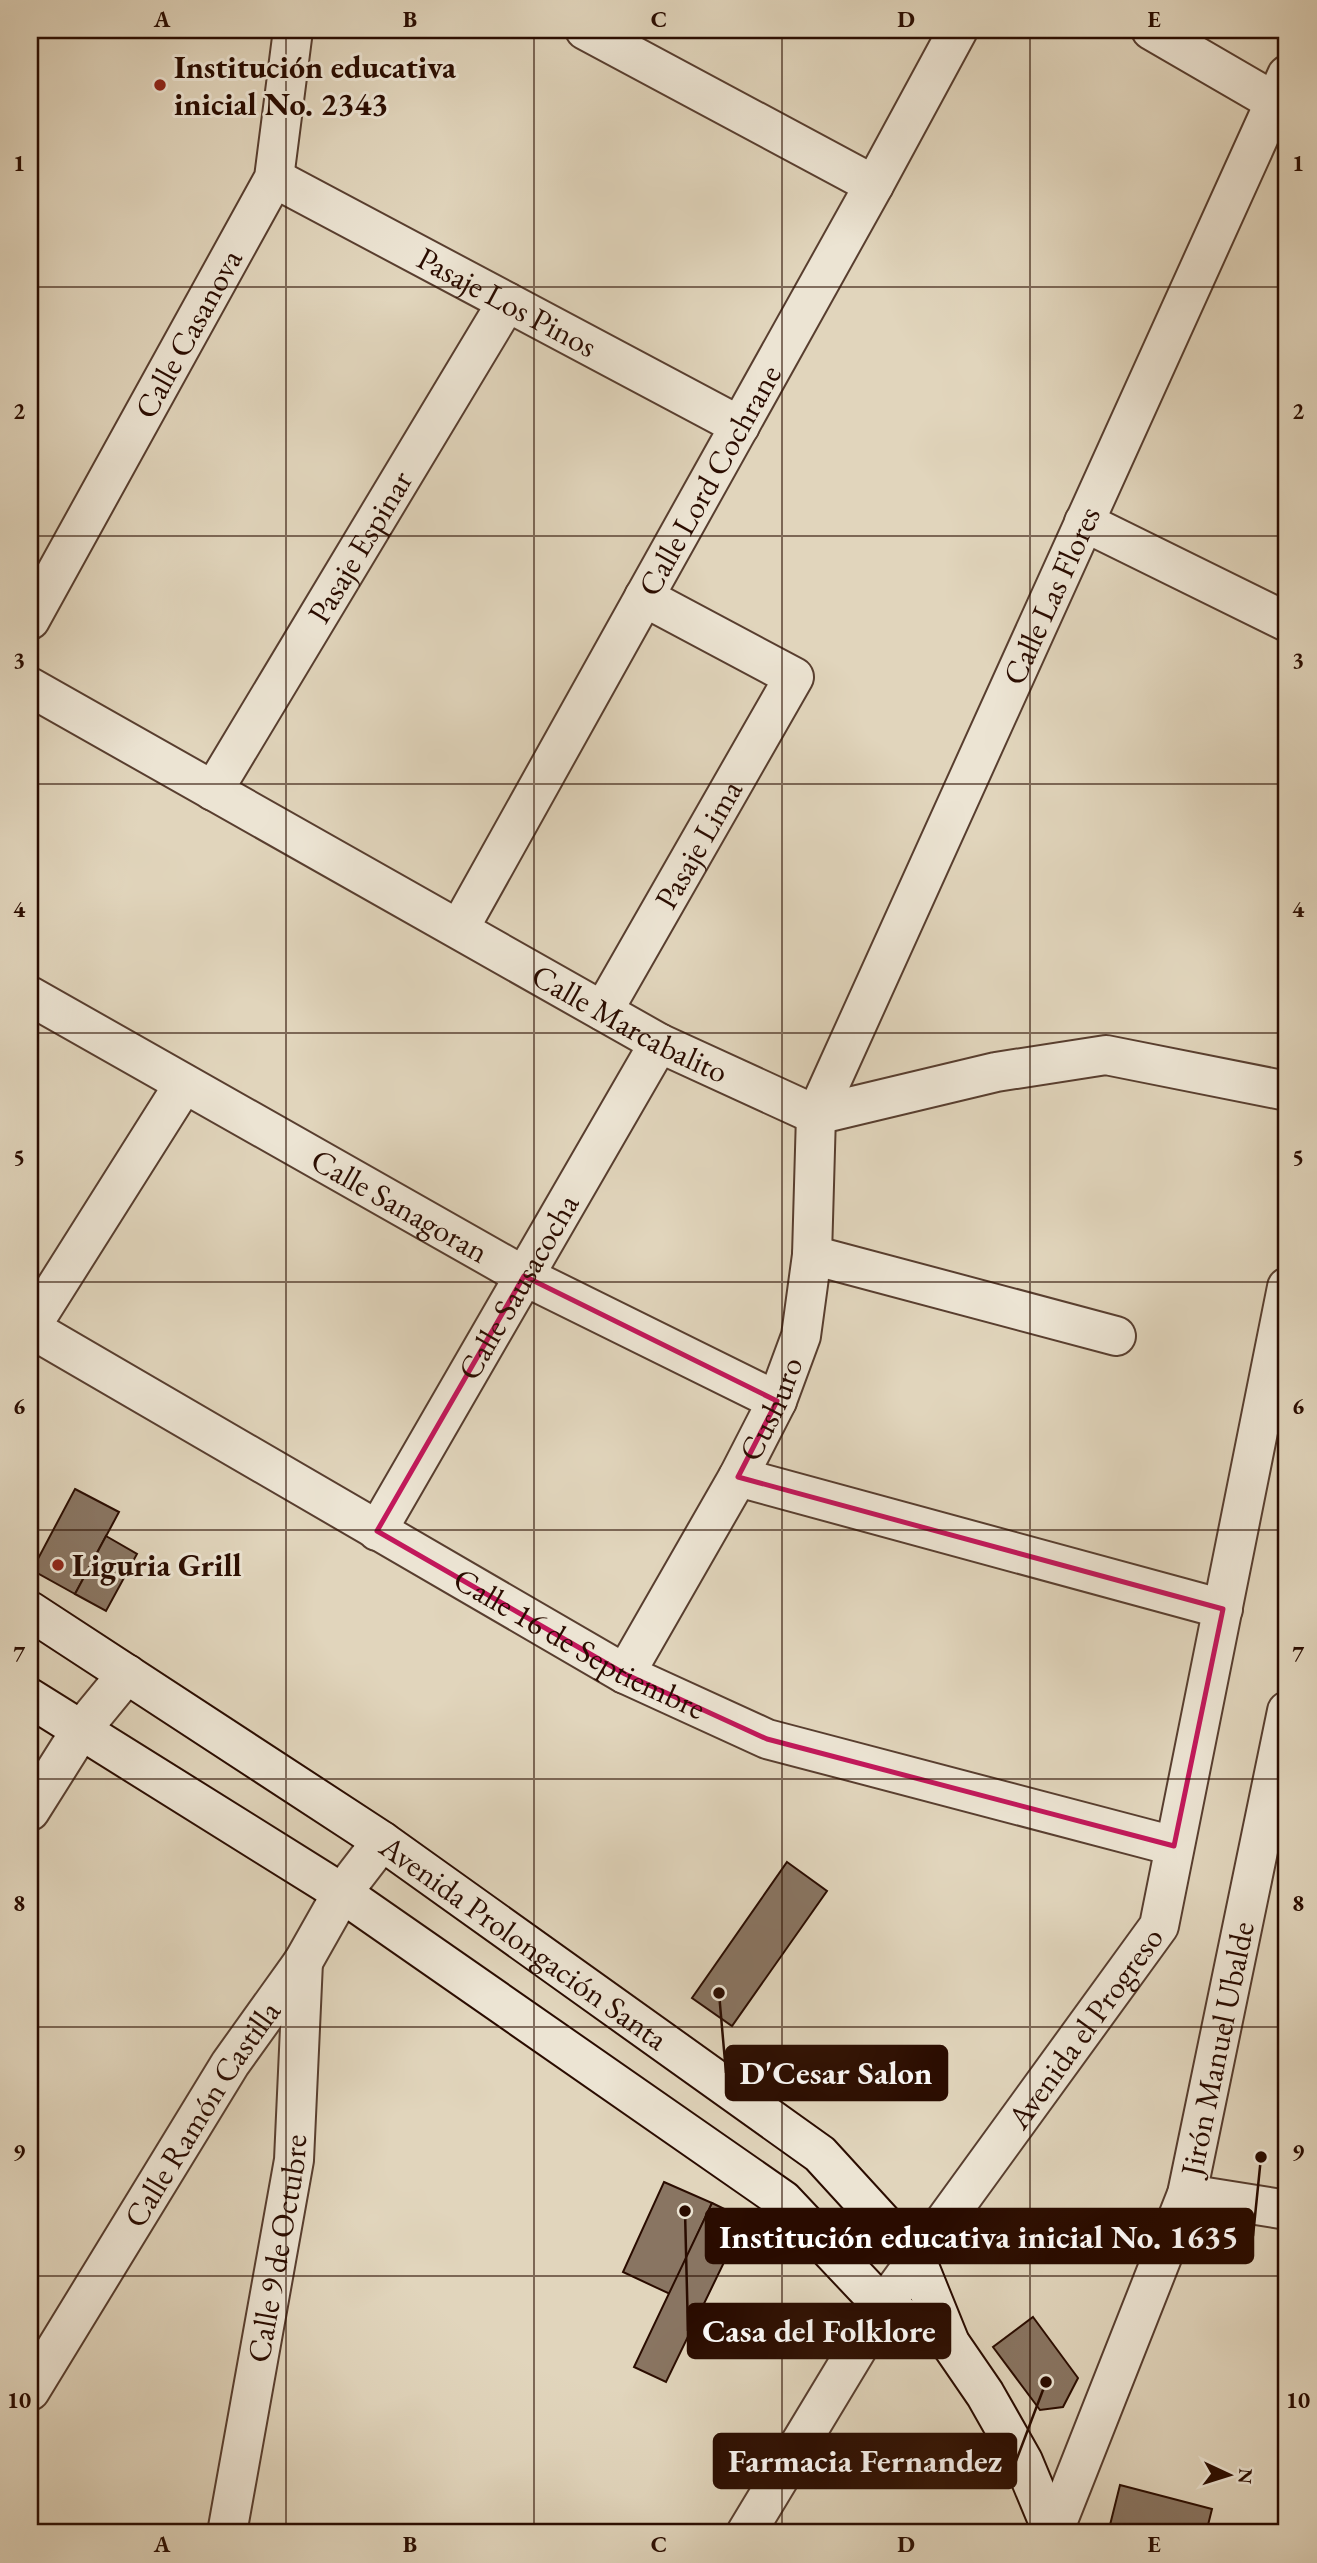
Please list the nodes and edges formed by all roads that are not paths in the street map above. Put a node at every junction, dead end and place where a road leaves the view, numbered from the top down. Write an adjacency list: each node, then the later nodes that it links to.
1 (293, 30): 6 (street, Calle Casanova)
2 (584, 30): 7 (street)
3 (958, 30): 7 (street, Calle Lord Cochrane)
4 (1151, 30): 5 (street)
5 (1283, 95): 10 (street, Calle Las Flores)
6 (274, 178): 8 (street, Pasaje Los Pinos); 12 (street, Calle Casanova)
7 (874, 185): 9 (street, Calle Lord Cochrane)
8 (507, 302): 9 (street, Pasaje Los Pinos); 15 (street, Pasaje Espinar)
9 (740, 426): 11 (street, Calle Lord Cochrane)
10 (1084, 522): 13 (street); 22 (street, Calle Las Flores)
11 (644, 597): 16 (street, Calle Lord Cochrane); 18 (street, Pasaje Lima)
12 (30, 620)
13 (1287, 622)
14 (30, 687): 15 (street, Calle Marcabalito)
15 (213, 791): 16 (street, Calle Marcabalito)
16 (459, 929): 18 (street, Calle Marcabalito)
17 (30, 996): 20 (street, Calle Sanagoran)
18 (603, 1012): 19 (street, Calle Marcabalito)
19 (659, 1043): 22 (street, Calle Marcabalito); 24 (street, Calle Sausacocha)
20 (184, 1084): 24 (street, Calle Sanagoran); 26 (street)
21 (1287, 1091): 22 (street)
22 (816, 1115): 23 (street, Cushuro)
23 (813, 1255): 27 (street); 28 (street, Cushuro)
24 (524, 1276): 28 (street, Calle Sanagoran); 30 (street, Calle Sausacocha)
25 (1287, 1287): 31 (street, Avenida el Progreso)
26 (30, 1328): 30 (street, Calle 16 de Septiembre)
27 (1116, 1336)
28 (777, 1401): 29 (street, Cushuro)
29 (738, 1477): 31 (street); 34 (street, Cushuro)
30 (377, 1531): 34 (street, Calle 16 de Septiembre)
31 (1223, 1608): 40 (street, Avenida el Progreso)
32 (30, 1611): 33 (street, Avenida Prolongación Santa)
33 (127, 1674): 37 (street); 39 (street, Avenida Prolongación Santa)
34 (625, 1674): 40 (street, Calle 16 de Septiembre)
35 (30, 1698): 37 (street, Avenida Prolongación Santa)
36 (1287, 1711): 43 (street, Jirón Manuel Ubalde)
37 (81, 1730): 38 (street); 41 (street, Avenida Prolongación Santa)
38 (30, 1811)
39 (382, 1841): 41 (street, Calle Ramón Castilla); 45 (street, Avenida Prolongación Santa)
40 (1174, 1846): 45 (street, Avenida el Progreso)
41 (342, 1893): 42 (street, Calle Ramón Castilla); 46 (street, Avenida Prolongación Santa)
42 (303, 1962): 48 (street, Calle Ramón Castilla); 49 (street, Calle 9 de Octubre)
43 (1187, 2194): 44 (street); 51 (street, Jirón Manuel Ubalde)
44 (1287, 2210)
45 (916, 2259): 46 (street, Avenida el Progreso); 47 (street, Avenida Prolongación Santa)
46 (883, 2306): 47 (street, Avenida Prolongación Santa); 50 (street, Avenida el Progreso)
47 (950, 2343): 51 (street, Avenida Prolongación Santa)
48 (30, 2391)
49 (227, 2533)
50 (746, 2533)
51 (1053, 2533)

